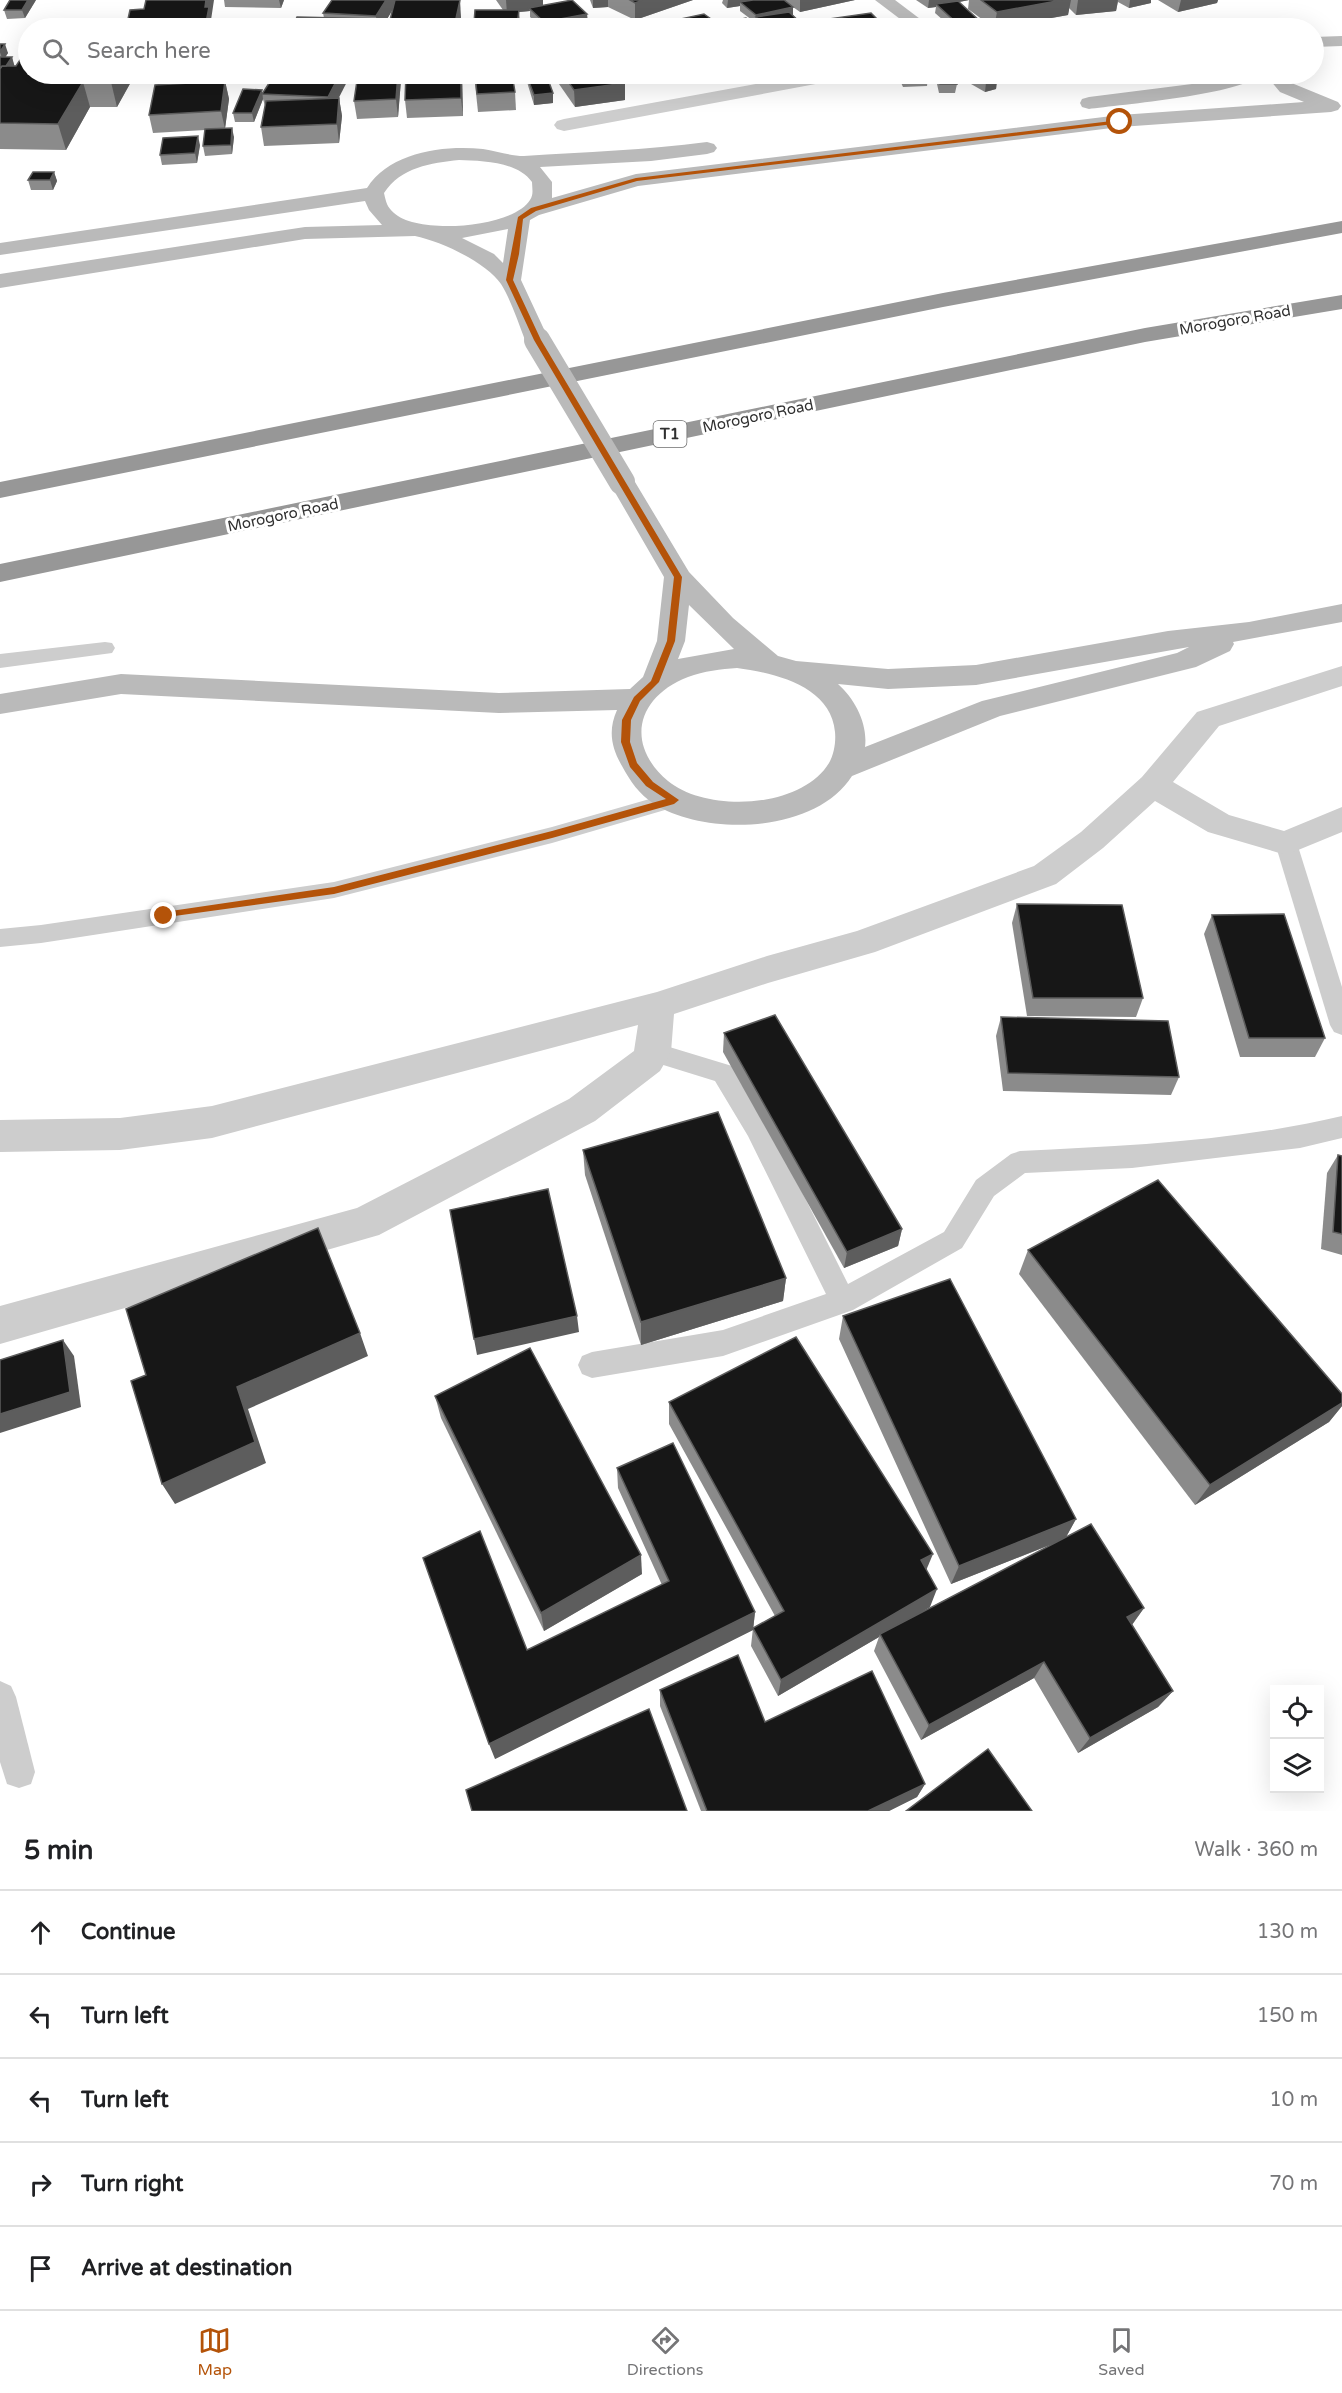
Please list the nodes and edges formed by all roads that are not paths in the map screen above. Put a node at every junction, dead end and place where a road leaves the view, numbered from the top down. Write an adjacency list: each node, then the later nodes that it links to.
1 (884, 0): 2 (street)
2 (909, 18)
3 (782, 84): 8 (street)
4 (1214, 84): 6 (street)
5 (1283, 84): 7 (street)
6 (1069, 105)
7 (1336, 107): 12 (street)
8 (564, 124)
9 (721, 146): 10 (street)
10 (518, 162): 11 (street); 12 (street)
11 (374, 193): 14 (street); 15 (street)
12 (527, 214): 14 (street); 16 (street)
13 (1342, 227): 19 (highway)
14 (425, 231): 16 (street); 17 (street)
15 (0, 249)
16 (510, 280): 21 (street, bridge)
17 (0, 281)
18 (1342, 302): 20 (highway, Morogoro Road / T1)
19 (0, 489)
20 (0, 573)
21 (678, 577): 26 (street); 29 (street)
22 (1342, 613): 23 (street)
23 (1249, 631): 27 (street); 31 (street)
24 (105, 648): 25 (lane)
25 (0, 661)
26 (767, 661): 27 (street); 29 (street)
27 (795, 670): 31 (street)
28 (1342, 676): 32 (street)
29 (646, 691): 30 (street); 33 (street)
30 (0, 704)
31 (843, 768): 33 (street)
32 (1153, 785): 35 (street); 37 (street)
33 (674, 800): 36 (lane)
34 (1342, 819): 35 (street)
35 (1286, 843): 38 (lane)
36 (0, 938)
37 (657, 1006): 39 (street); 41 (street)
38 (1342, 1025)
39 (653, 1052): 42 (lane); 43 (street)
40 (1342, 1127): 42 (lane)
41 (0, 1136)
42 (843, 1301): 44 (lane)
43 (0, 1326)
44 (592, 1365)
45 (0, 1697): 46 (lane)
46 (19, 1772)

